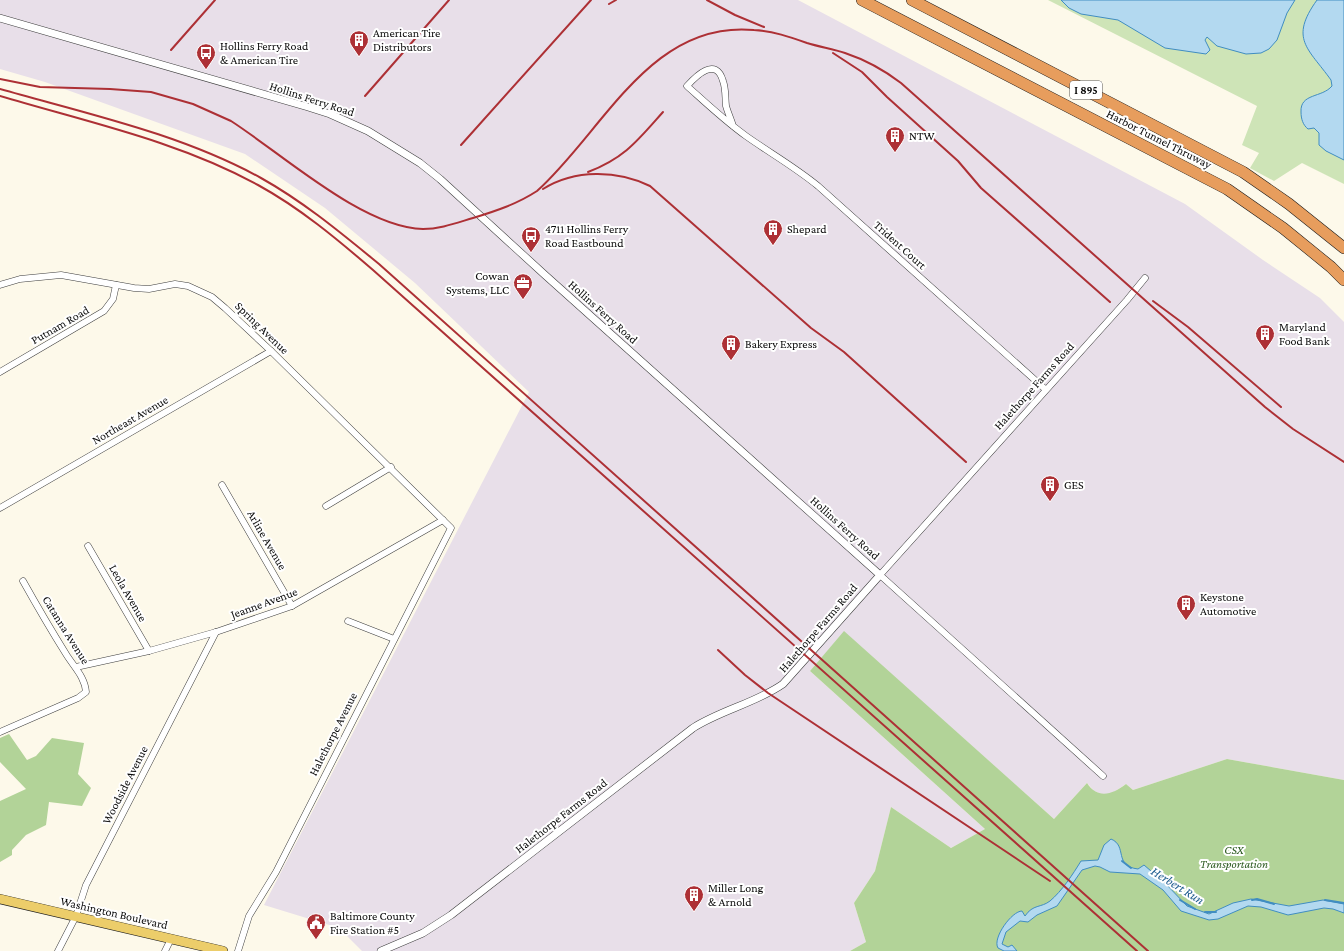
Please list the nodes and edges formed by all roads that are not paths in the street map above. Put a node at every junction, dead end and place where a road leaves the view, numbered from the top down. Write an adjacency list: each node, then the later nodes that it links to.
1 (862, 0): 7 (highway, Harbor Tunnel Thruway / I 895)
2 (912, 0): 5 (highway, Harbor Tunnel Thruway / I 895)
3 (0, 18): 20 (street, Hollins Ferry Road)
4 (733, 126): 4 (street, Trident Court); 12 (street, Trident Court)
5 (1344, 248)
6 (1145, 278): 12 (street, Halethorpe Farms Road)
7 (1344, 280)
8 (0, 285): 9 (street, Spring Avenue)
9 (116, 285): 10 (street, Spring Avenue); 11 (street, Putnam Road)
10 (271, 351): 13 (street, Spring Avenue); 16 (street, Northeast Avenue)
11 (0, 372)
12 (1045, 389): 20 (street, Halethorpe Farms Road)
13 (391, 467): 15 (street); 17 (street, Spring Avenue)
14 (222, 485): 22 (street, Arline Avenue)
15 (326, 506)
16 (0, 508)
17 (443, 520): 18 (street, Spring Avenue); 22 (street, Jeanne Avenue)
18 (451, 528): 25 (street, Halethorpe Avenue)
19 (88, 546): 26 (street, Leola Avenue)
20 (880, 574): 29 (street, Hollins Ferry Road); 37 (street, Halethorpe Farms Road)
21 (23, 581): 27 (street, Catanna Avenue)
22 (292, 606): 24 (street, Jeanne Avenue)
23 (348, 621): 25 (street)
24 (216, 632): 26 (street, Jeanne Avenue); 31 (street, Woodside Avenue)
25 (394, 639): 36 (street, Halethorpe Avenue)
26 (149, 651): 27 (street, Jeanne Avenue)
27 (76, 667): 28 (street, Catanna Avenue)
28 (0, 732)
29 (1103, 776)
30 (0, 899): 31 (main road, Washington Boulevard)
31 (76, 916): 32 (main road, Washington Boulevard); 33 (street, Woodside Avenue)
32 (171, 939): 34 (street); 35 (main road, Washington Boulevard)
33 (58, 951)
34 (165, 951)
35 (222, 951)
36 (238, 951)
37 (381, 951)

